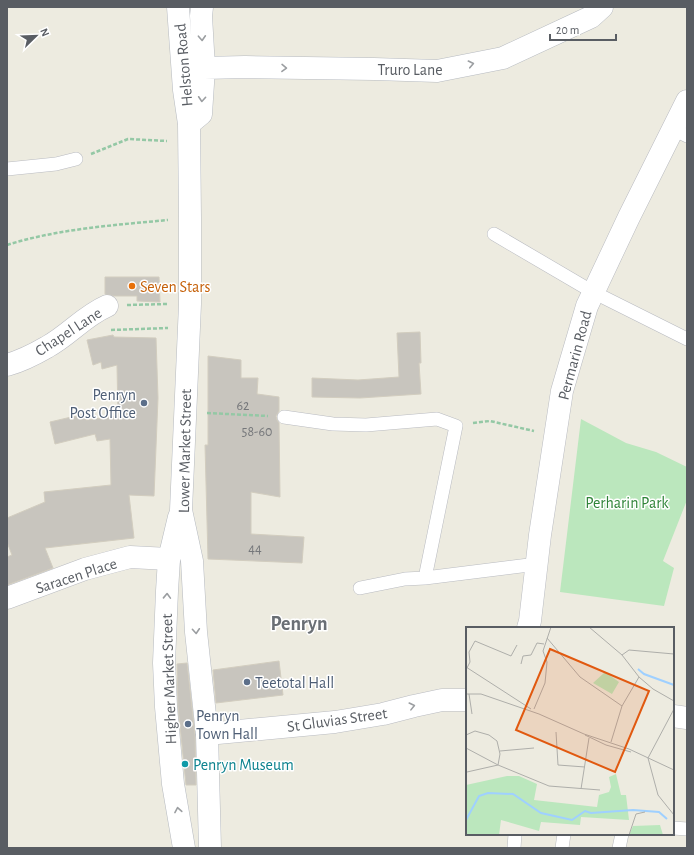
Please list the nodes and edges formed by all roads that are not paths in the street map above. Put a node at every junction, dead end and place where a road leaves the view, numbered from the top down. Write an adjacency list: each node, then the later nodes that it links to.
1 (178, 7): 6 (street, Helston Road)
2 (202, 7): 4 (street, one-way to 4)
3 (602, 7): 4 (street, Truro Lane, one-way to 3)
4 (204, 68): 6 (street, one-way to 6)
5 (687, 101): 7 (street, Permarin Road)
6 (189, 133): 16 (street, Lower Market Street)
7 (680, 133): 11 (street, Permarin Road)
8 (76, 159): 9 (lane)
9 (7, 169)
10 (494, 234): 11 (lane)
11 (593, 292): 13 (lane); 18 (street, Permarin Road)
12 (107, 306): 14 (street, Chapel Lane)
13 (687, 339)
14 (7, 365)
15 (284, 417): 19 (lane)
16 (181, 510): 17 (street, Higher Market Street); 26 (street, Lower Market Street, one-way to 26)
17 (170, 559): 21 (street, Saracen Place); 32 (street, Higher Market Street, one-way to 17)
18 (537, 564): 19 (lane); 22 (street, Permarin Road)
19 (425, 578): 20 (lane)
20 (360, 588)
21 (7, 598)
22 (528, 627)
23 (466, 700): 26 (street, St Gluvias Street, one-way to 23)
24 (674, 716): 25 (street)
25 (687, 718)
26 (207, 734): 33 (street, Lower Market Street)
27 (674, 828): 28 (lane)
28 (687, 829)
29 (516, 835): 34 (lane)
30 (564, 835): 35 (lane)
31 (622, 835): 36 (lane)
32 (184, 848)
33 (210, 848)
34 (514, 848)
35 (562, 848)
36 (619, 848)

